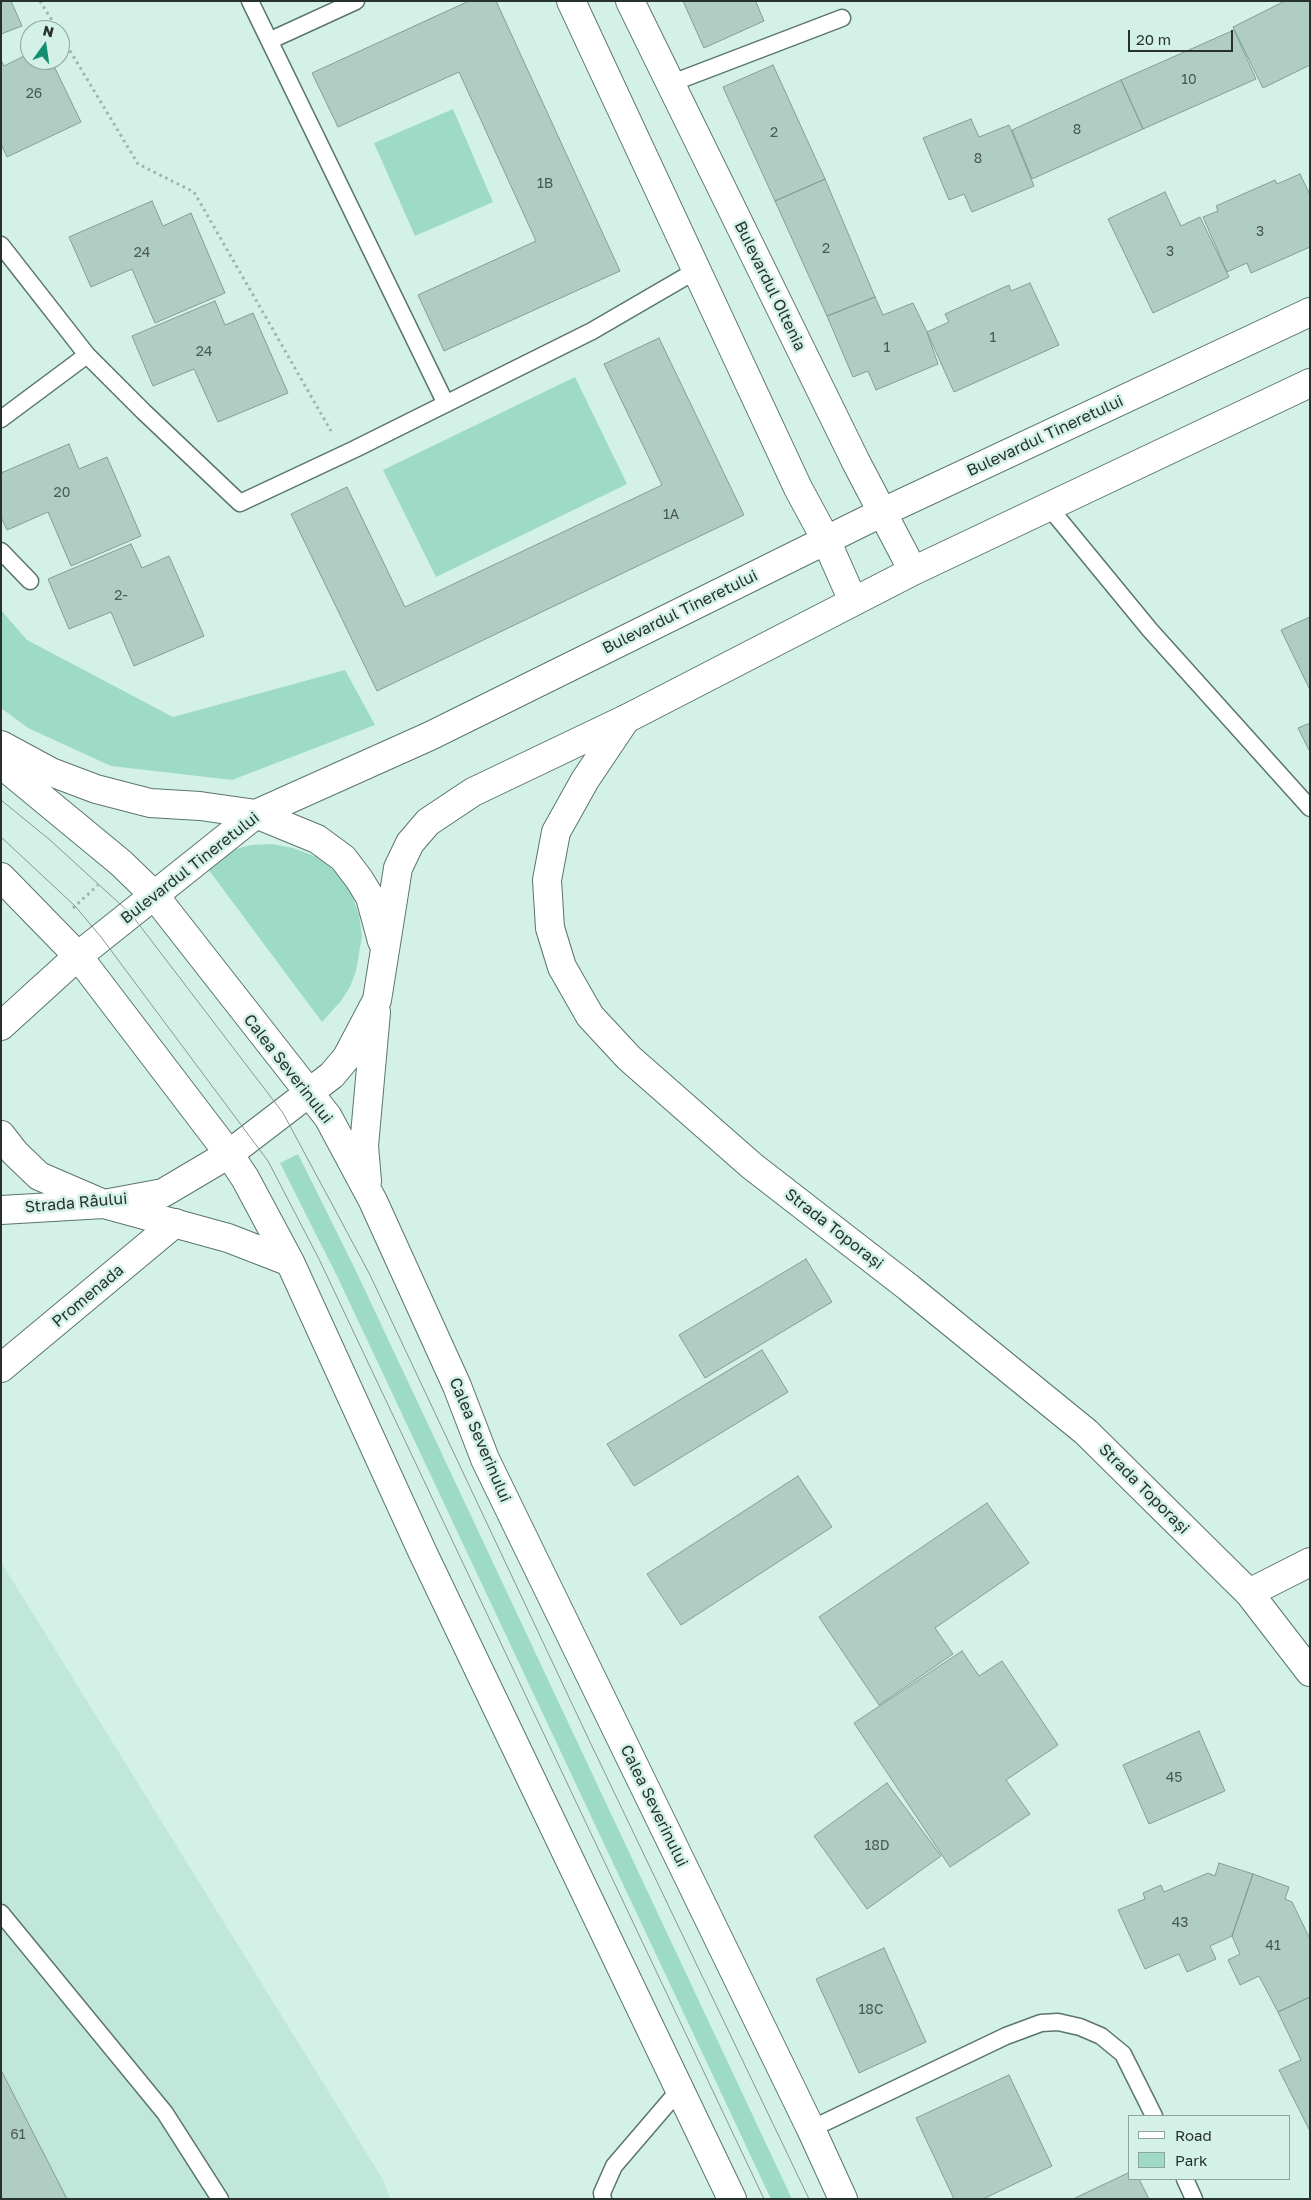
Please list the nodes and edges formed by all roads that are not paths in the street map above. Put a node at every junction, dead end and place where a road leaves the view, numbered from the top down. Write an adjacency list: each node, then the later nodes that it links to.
1 (250, 1): 6 (lane)
2 (356, 1): 6 (lane)
3 (571, 1): 9 (main road)
4 (630, 1): 7 (main road, Bulevardul Oltenia)
5 (842, 18): 7 (lane)
6 (271, 40): 13 (lane)
7 (672, 83): 16 (main road, Bulevardul Oltenia)
8 (1, 245): 11 (lane)
9 (698, 270): 13 (lane); 17 (main road)
10 (1310, 312): 16 (main road, Bulevardul Tineretului)
11 (87, 355): 13 (lane); 14 (lane)
12 (1310, 383): 15 (main road)
13 (446, 404)
14 (1, 419)
15 (1048, 506): 19 (main road); 25 (lane)
16 (883, 512): 17 (main road, Bulevardul Tineretului); 19 (main road, Bulevardul Oltenia)
17 (826, 540): 21 (main road); 26 (main road, Bulevardul Tineretului)
18 (1, 551): 20 (lane)
19 (913, 570): 21 (main road)
20 (30, 581)
21 (853, 601): 22 (main road)
22 (626, 719): 29 (main road); 43 (main road, Strada Toporași)
23 (1, 745): 26 (main road)
24 (1, 764): 28 (main road, Calea Severinului)
25 (1310, 808)
26 (256, 814): 28 (main road, Bulevardul Tineretului); 29 (main road)
27 (1, 877): 30 (main road)
28 (154, 895): 30 (main road, Bulevardul Tineretului); 33 (main road, Calea Severinului)
29 (384, 952): 31 (main road)
30 (78, 956): 32 (main road); 35 (main road)
31 (377, 1000): 33 (main road); 36 (main road)
32 (1, 1026)
33 (308, 1094): 35 (main road); 36 (main road, Calea Severinului)
34 (1, 1135): 37 (main road)
35 (229, 1154): 37 (main road, Strada Râului); 40 (main road)
36 (373, 1202): 48 (main road, Calea Severinului)
37 (104, 1204): 38 (main road, Strada Râului); 39 (main road)
38 (1, 1210)
39 (175, 1223): 40 (main road); 41 (main road, Promenada)
40 (290, 1262): 46 (main road)
41 (1, 1368)
42 (1310, 1562): 43 (main road)
43 (1249, 1593): 44 (main road, Strada Toporași)
44 (1310, 1672)
45 (1, 1913): 50 (lane)
46 (680, 2088): 51 (lane); 52 (main road)
47 (1154, 2115): 48 (lane)
48 (811, 2129): 53 (main road, Calea Severinului)
49 (1185, 2180): 54 (lane)
50 (220, 2199)
51 (603, 2199)
52 (732, 2199)
53 (843, 2199)
54 (1194, 2199)

